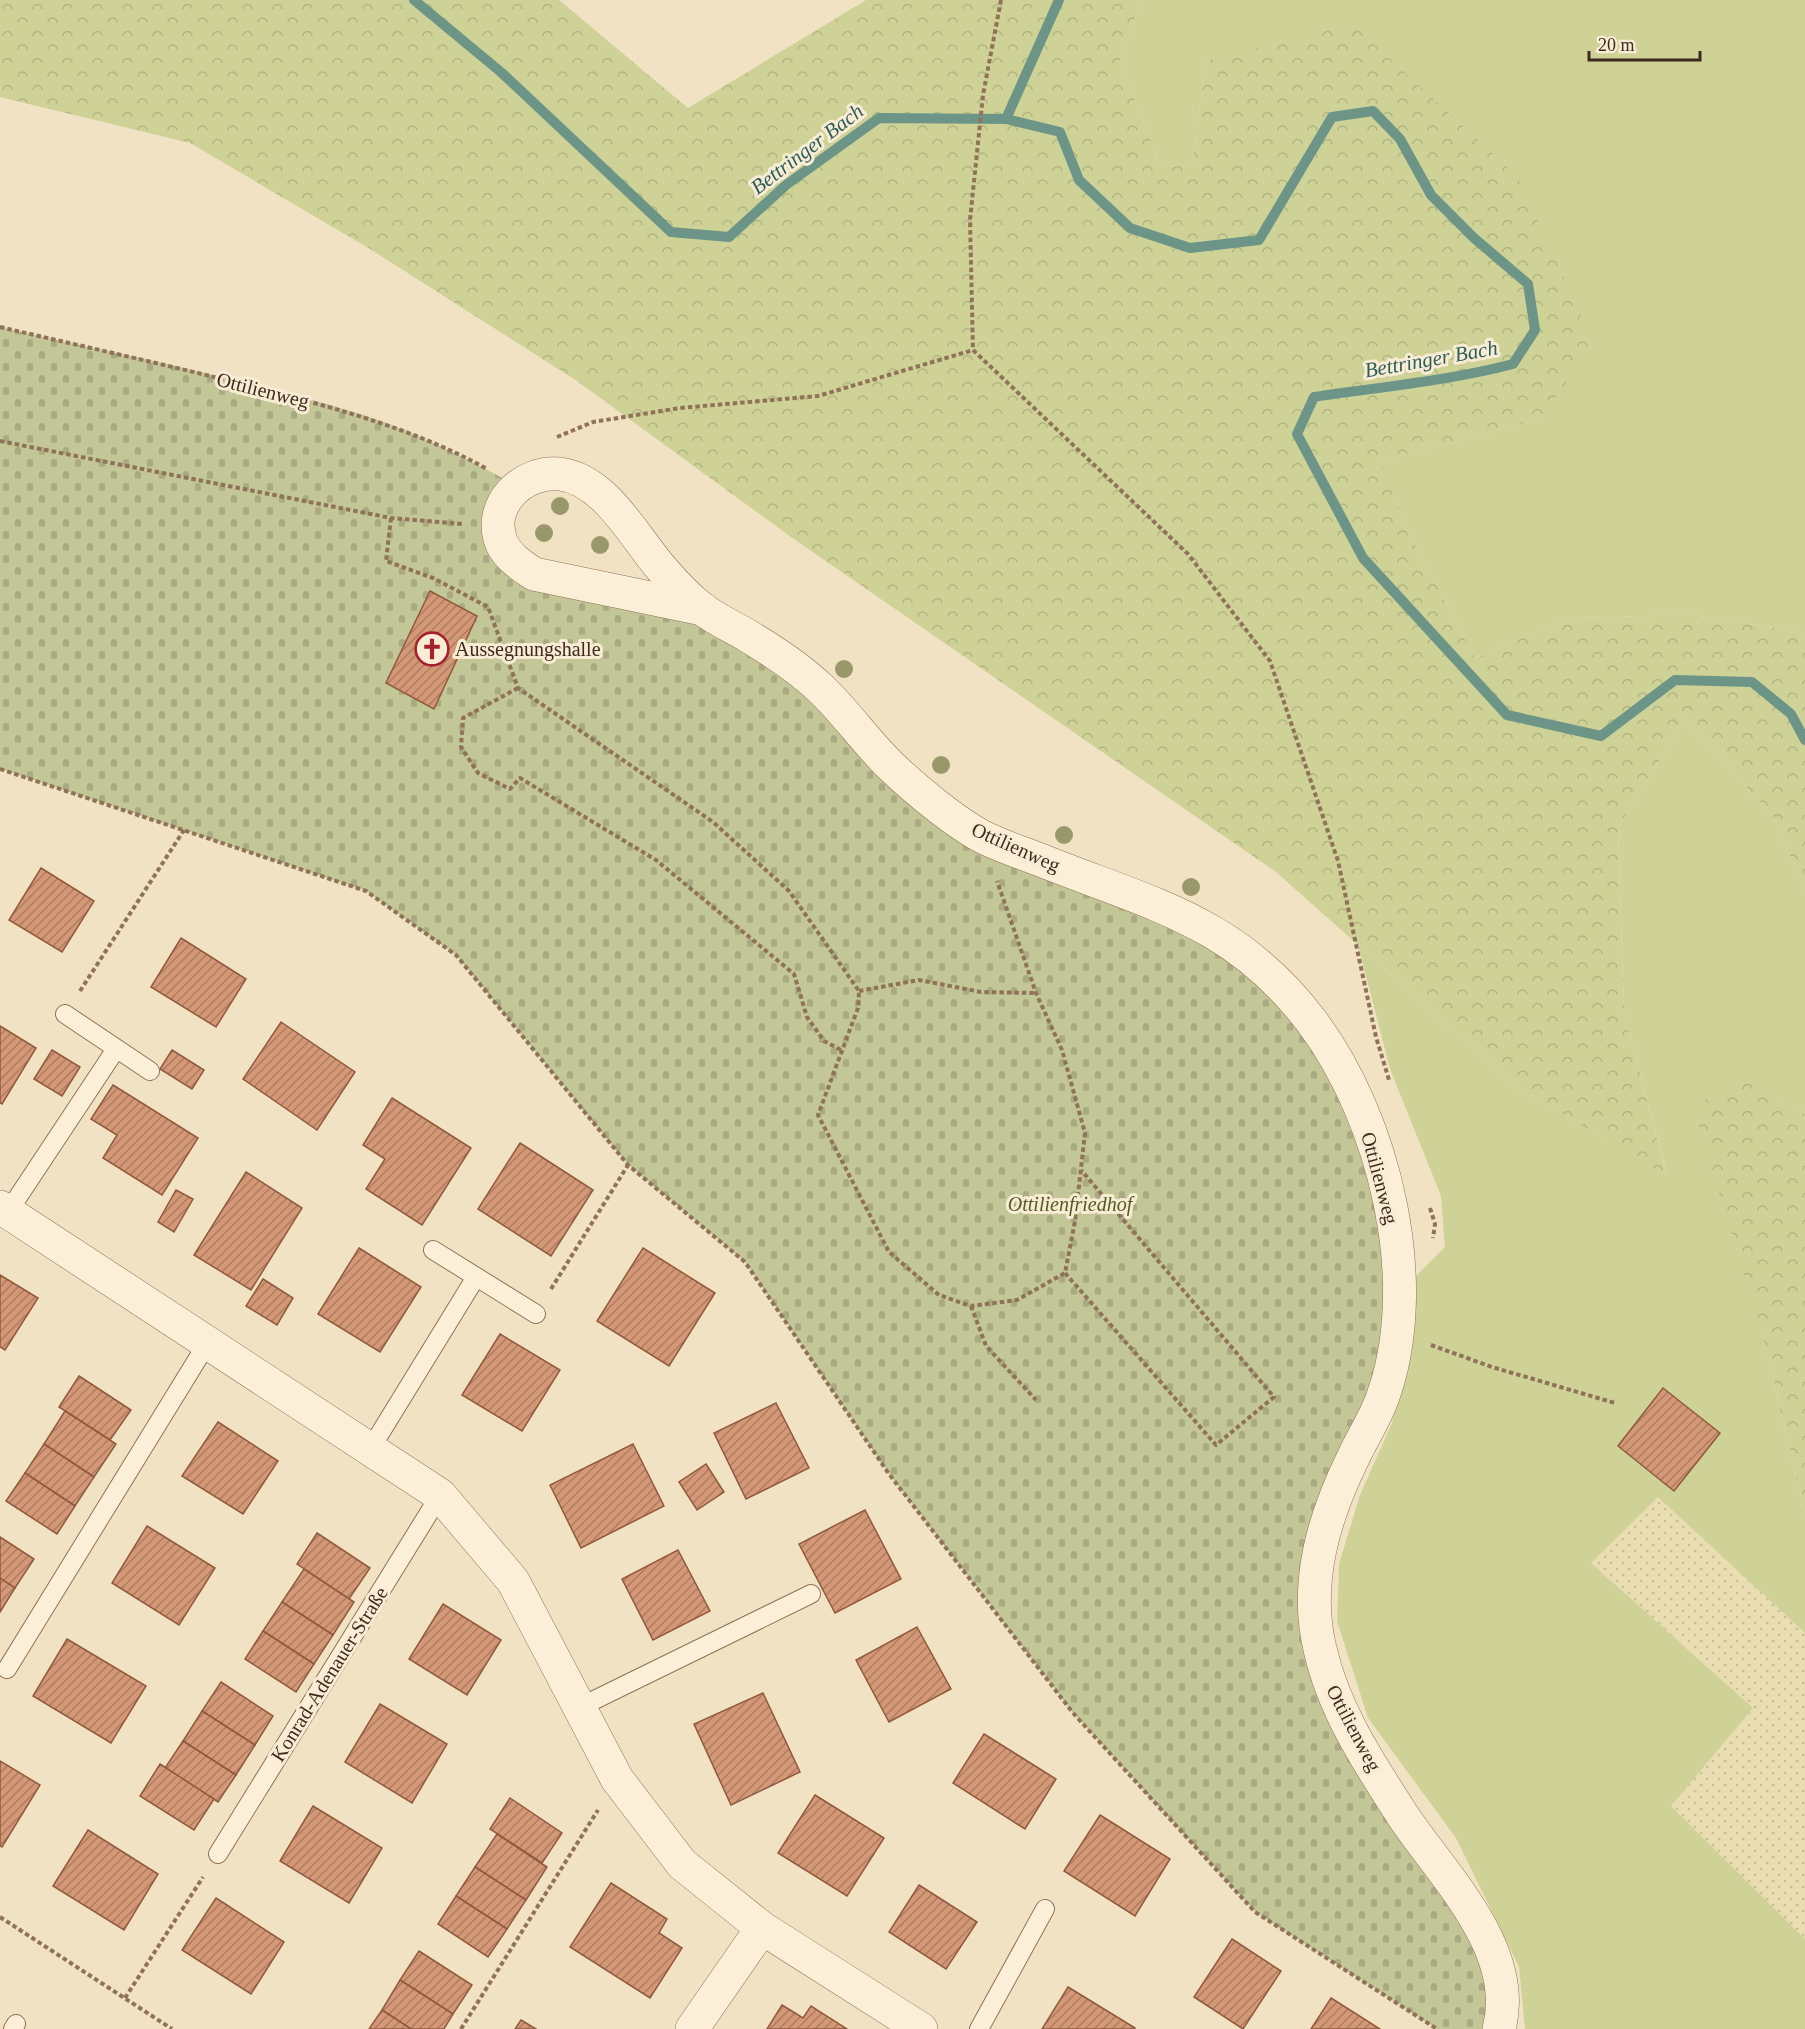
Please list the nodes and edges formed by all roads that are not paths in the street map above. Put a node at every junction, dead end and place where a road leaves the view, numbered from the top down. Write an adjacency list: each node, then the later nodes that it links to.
1 (703, 609): 1 (street, Ottilienweg); 21 (street, Ottilienweg)
2 (64, 1014): 3 (lane)
3 (116, 1049): 4 (lane); 5 (lane)
4 (150, 1071)
5 (4, 1210): 9 (street)
6 (433, 1250): 7 (lane)
7 (476, 1277): 8 (lane); 10 (lane)
8 (536, 1314)
9 (208, 1342): 10 (street); 13 (lane)
10 (371, 1448): 11 (street)
11 (440, 1495): 14 (street); 15 (lane, Konrad-Adenauer-Straße)
12 (812, 1594): 14 (lane)
13 (8, 1669)
14 (578, 1708): 17 (street)
15 (218, 1854)
16 (1045, 1909): 20 (lane)
17 (762, 1928): 18 (street); 19 (street)
18 (692, 2029)
19 (921, 2029)
20 (979, 2029)
21 (1499, 2029)

